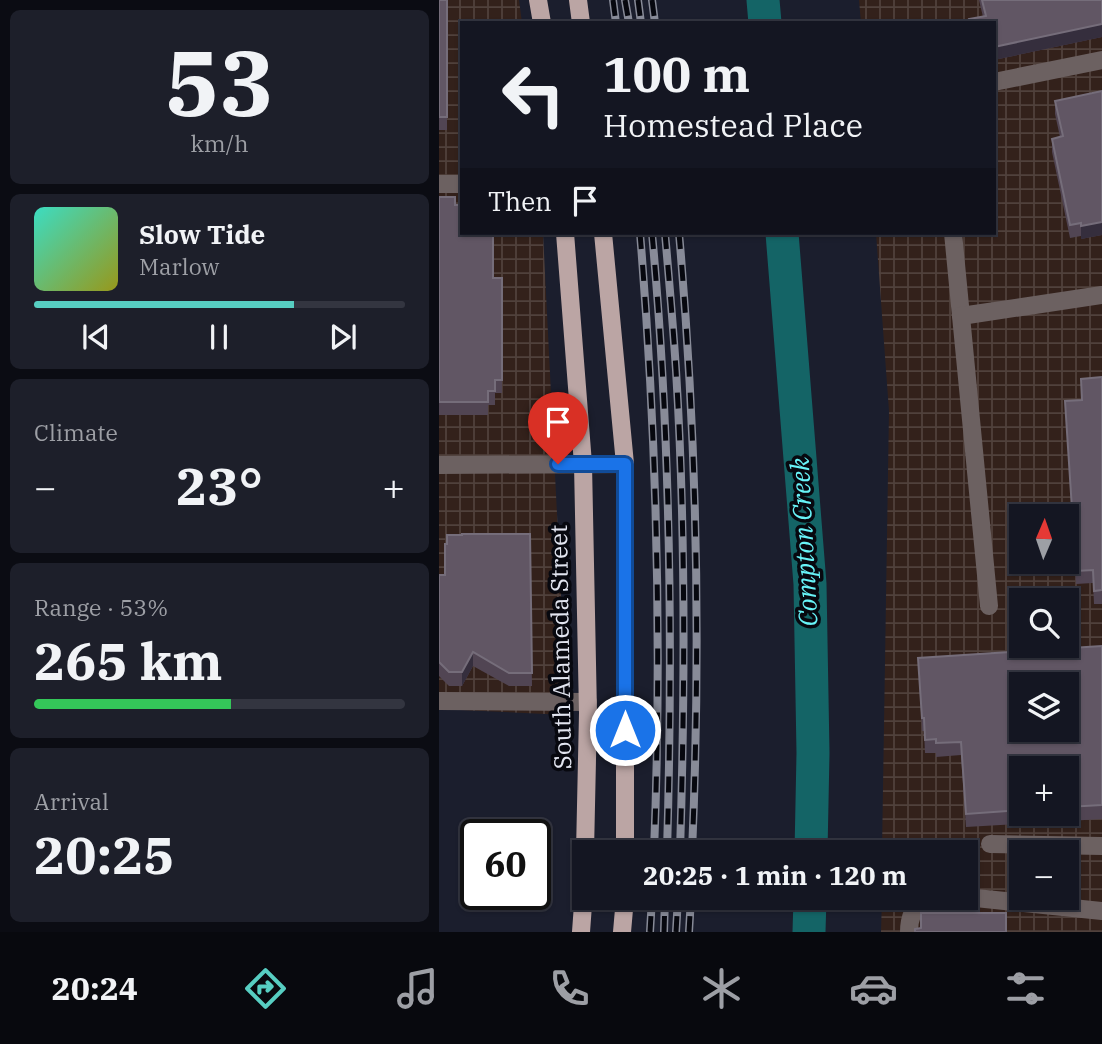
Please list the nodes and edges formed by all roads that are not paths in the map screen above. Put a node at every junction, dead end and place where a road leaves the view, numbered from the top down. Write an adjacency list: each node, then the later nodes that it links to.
1 (538, 0): 3 (main road)
2 (578, 0): 4 (main road)
3 (542, 21)
4 (581, 21)
5 (1102, 60): 6 (street)
6 (996, 82)
7 (439, 184): 8 (street)
8 (460, 184)
9 (566, 235): 14 (main road, South Alameda Street)
10 (603, 235): 15 (main road)
11 (953, 235): 13 (street)
12 (1102, 295): 13 (street)
13 (961, 316): 17 (street)
14 (583, 464): 15 (street); 16 (street); 19 (main road, South Alameda Street)
15 (625, 464): 21 (main road)
16 (439, 465)
17 (989, 607)
18 (439, 701): 19 (street)
19 (588, 702): 20 (main road, South Alameda Street)
20 (585, 840)
21 (625, 840)
22 (990, 844): 23 (street)
23 (1102, 846)
24 (978, 898): 28 (street)
25 (583, 910): 29 (main road)
26 (624, 910): 30 (main road)
27 (914, 910): 31 (street)
28 (1102, 911)
29 (581, 932)
30 (622, 932)
31 (909, 932)

